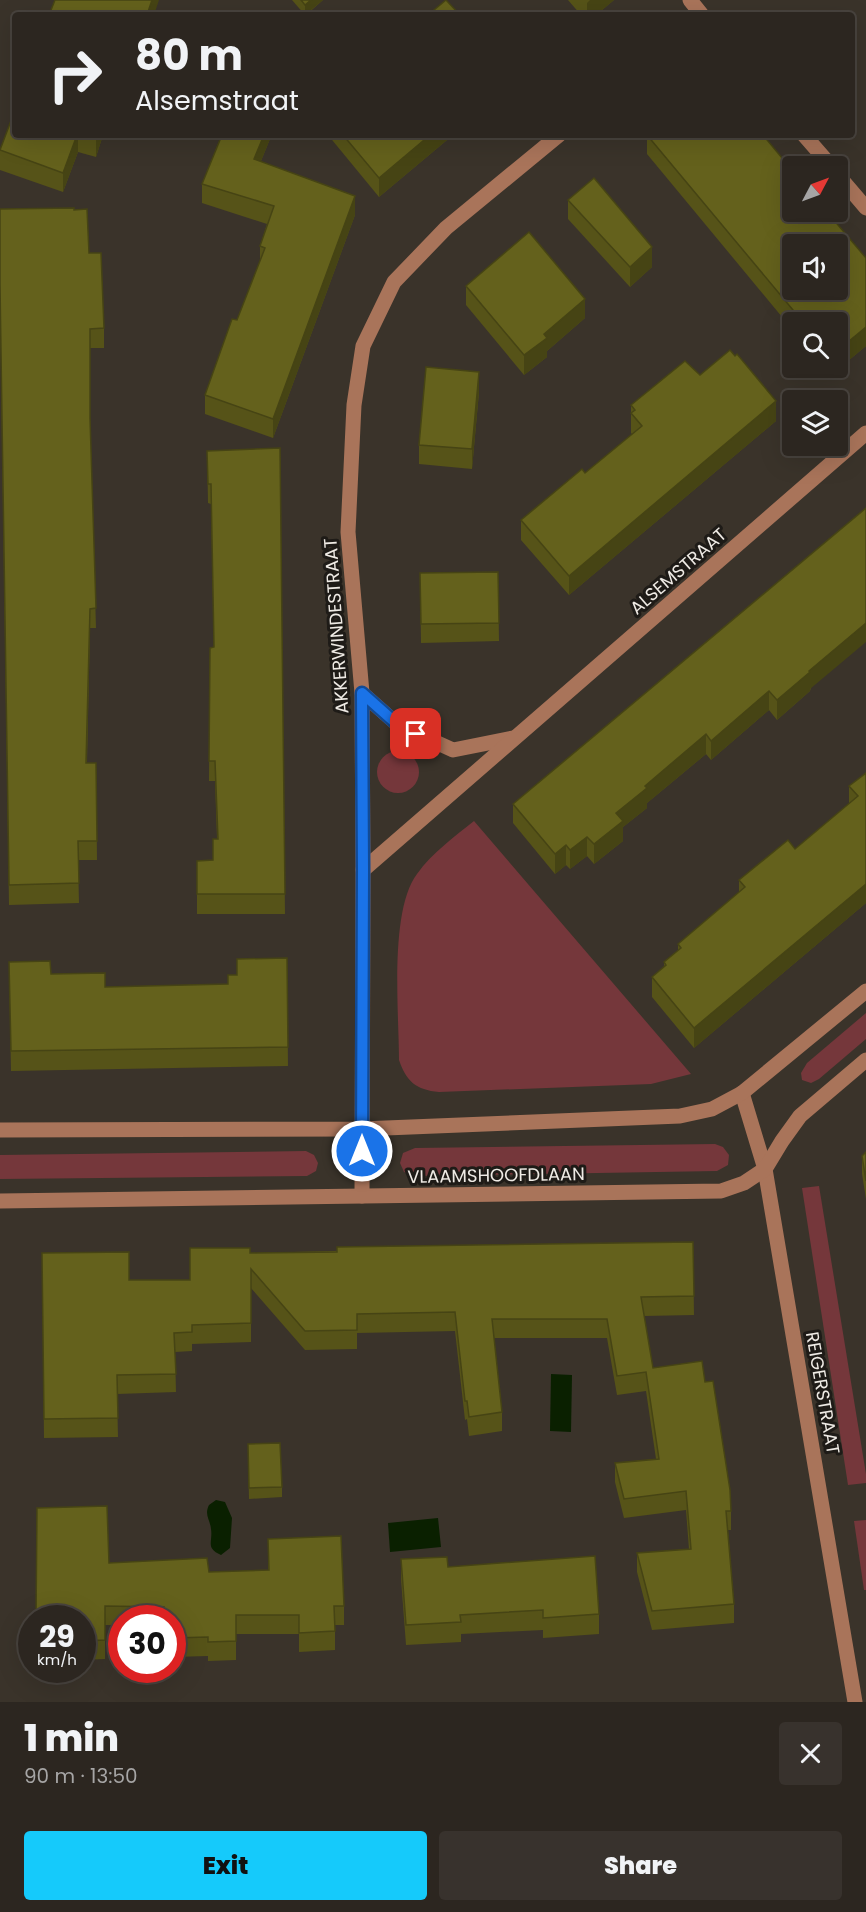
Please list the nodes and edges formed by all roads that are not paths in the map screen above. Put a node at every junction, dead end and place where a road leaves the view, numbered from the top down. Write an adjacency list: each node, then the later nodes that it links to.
1 (690, 0): 2 (street)
2 (700, 12)
3 (555, 138): 9 (street, AKKERWINDESTRAAT)
4 (807, 138): 5 (street)
5 (822, 156)
6 (848, 187): 7 (street)
7 (866, 208)
8 (866, 434): 10 (street, ALSEMSTRAAT)
9 (362, 693): 10 (street); 11 (street, AKKERWINDESTRAAT)
10 (516, 738): 11 (street, ALSEMSTRAAT)
11 (363, 870): 15 (street, AKKERWINDESTRAAT)
12 (866, 991): 14 (street)
13 (866, 1060): 17 (street, VLAAMSHOOFDLAAN)
14 (742, 1094): 15 (street); 17 (street, REIGERSTRAAT)
15 (361, 1129): 16 (street); 18 (street, AKKERWINDESTRAAT)
16 (0, 1130)
17 (765, 1168): 18 (street, VLAAMSHOOFDLAAN); 20 (street, REIGERSTRAAT)
18 (362, 1196): 19 (street, VLAAMSHOOFDLAAN)
19 (0, 1201)
20 (855, 1702)

